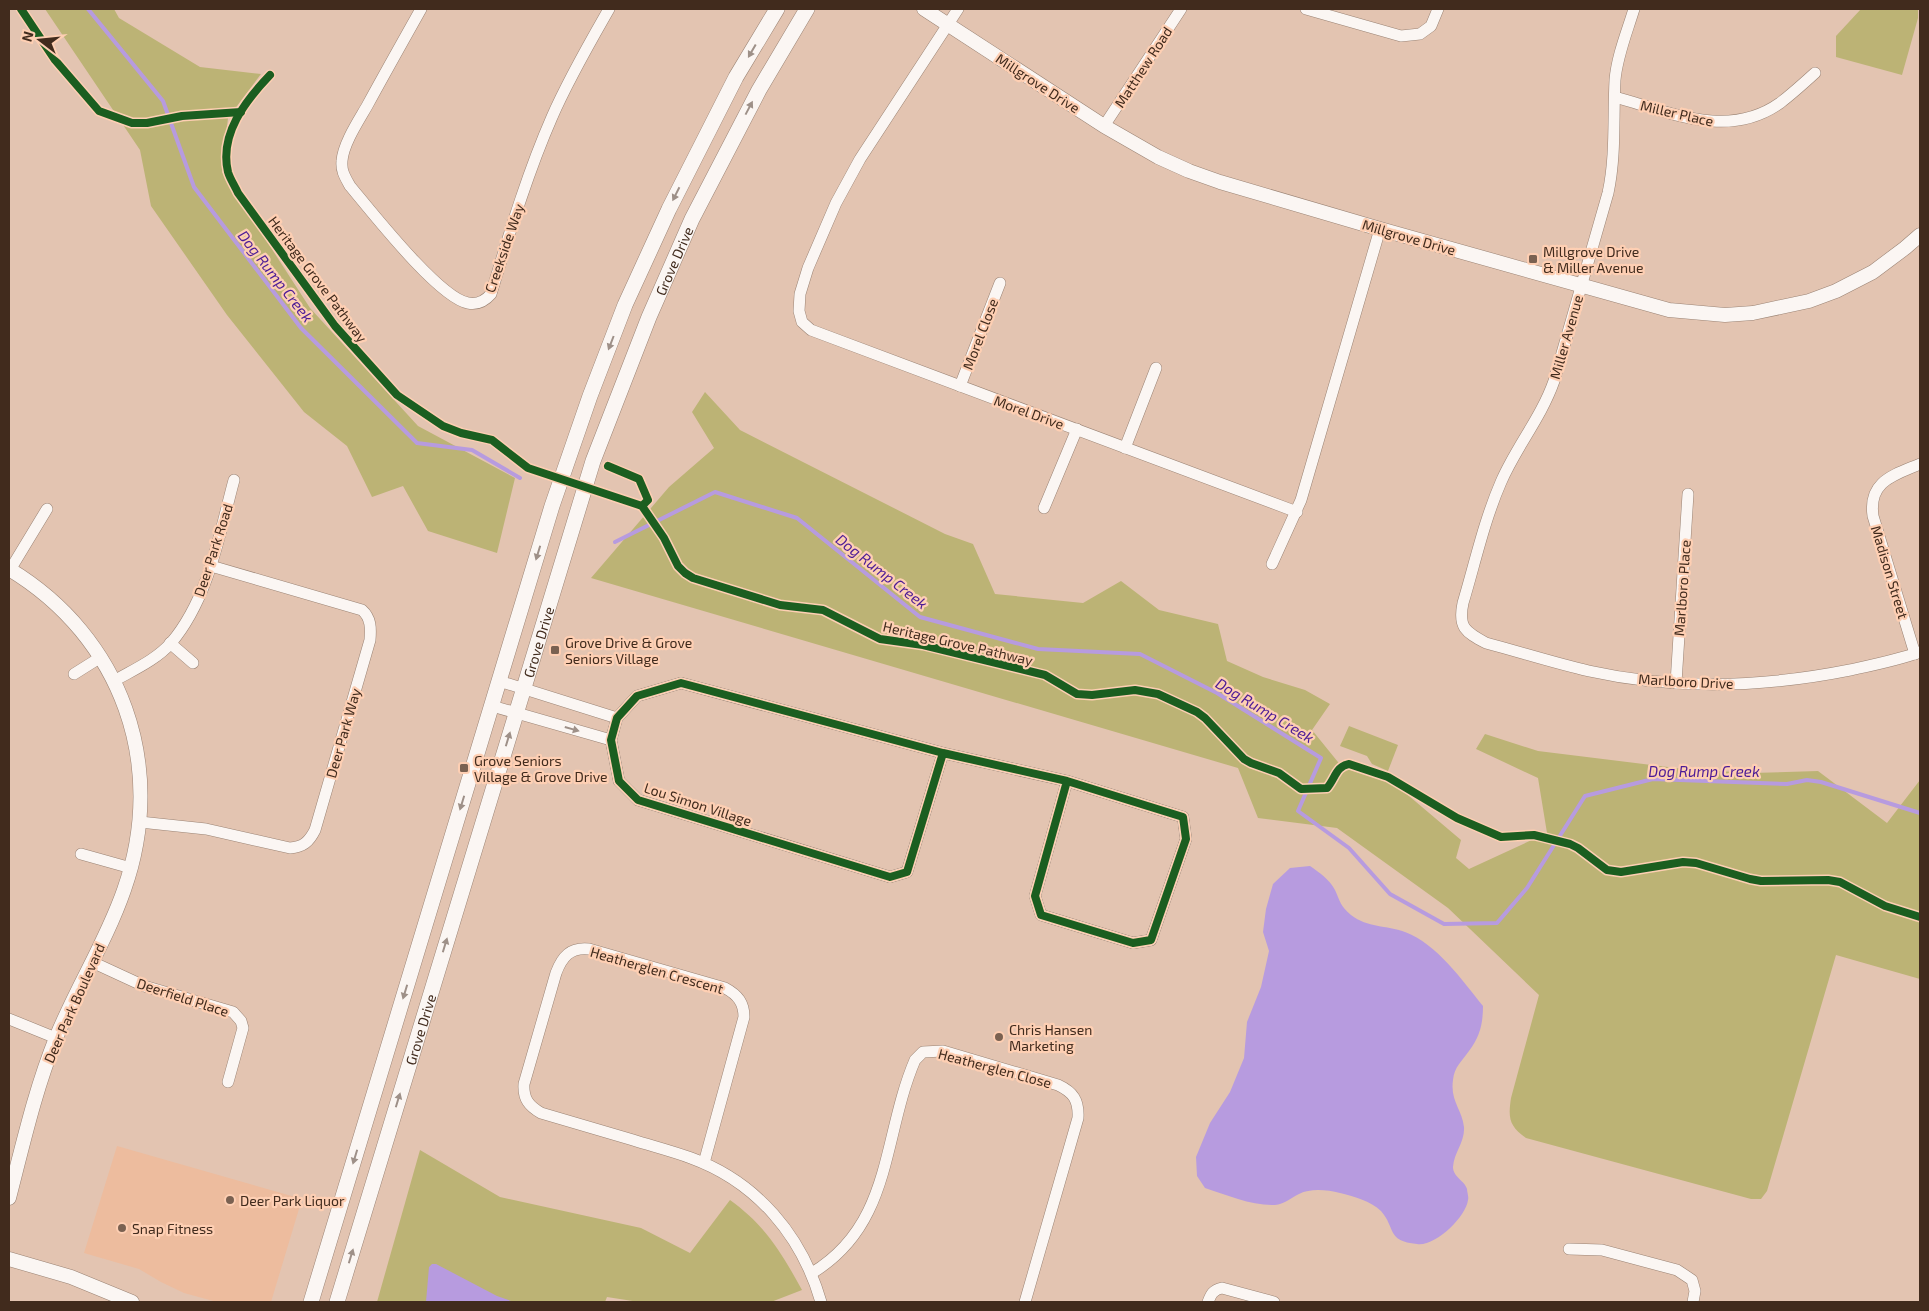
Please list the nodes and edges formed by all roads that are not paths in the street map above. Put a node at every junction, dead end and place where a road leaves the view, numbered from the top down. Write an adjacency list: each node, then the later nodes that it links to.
1 (422, 9): 2 (street, Creekside Way)
2 (609, 9)
3 (777, 9): 39 (main road, Grove Drive, one-way to 39)
4 (807, 9): 41 (main road, Grove Drive, one-way to 4)
5 (924, 9): 11 (street, Millgrove Drive)
6 (958, 9): 11 (street, Morel Drive)
7 (1181, 9): 14 (street, Matthew Road)
8 (1306, 9): 9 (street)
9 (1438, 9)
10 (1634, 9): 13 (street, Miller Avenue)
11 (948, 24): 14 (street, Millgrove Drive); 20 (street, Morel Drive)
12 (1815, 73): 13 (street, Miller Place)
13 (1615, 97): 18 (street, Miller Avenue)
14 (1104, 126): 15 (street, Millgrove Drive)
15 (1380, 229): 18 (street, Millgrove Drive); 28 (street)
16 (1920, 235): 18 (street, Millgrove Drive)
17 (1000, 283): 20 (street, Morel Close)
18 (1581, 286): 32 (street, Miller Avenue)
19 (1156, 368): 22 (street)
20 (960, 386): 21 (street, Morel Drive)
21 (1077, 429): 22 (street, Morel Drive); 26 (street)
22 (1125, 448): 28 (street, Morel Drive)
23 (1920, 464): 34 (street, Madison Street)
24 (234, 480): 30 (street, Deer Park Road)
25 (1688, 494): 40 (street, Marlboro Place)
26 (1044, 508)
27 (47, 509): 31 (street)
28 (1297, 512): 29 (street)
29 (1272, 564)
30 (211, 566): 33 (street, Deer Park Road); 48 (street, Deer Park Way)
31 (10, 570): 35 (street, Deer Park Boulevard)
32 (1461, 623): 40 (street, Marlboro Drive)
33 (170, 643): 36 (street); 38 (street, Deer Park Road)
34 (1918, 653): 40 (street, Marlboro Drive)
35 (101, 657): 37 (street); 38 (street, Deer Park Boulevard)
36 (193, 663)
37 (74, 674)
38 (114, 681): 48 (street, Deer Park Boulevard)
39 (499, 682): 41 (street); 42 (main road, Grove Drive)
40 (1676, 683)
41 (523, 689): 43 (main road, Grove Drive); 44 (street)
42 (492, 706): 43 (street); 61 (main road, Grove Drive, one-way to 61)
43 (516, 713): 45 (street, one-way to 45); 62 (main road, Grove Drive, one-way to 43)
44 (617, 718): 45 (street, Lou Simon Village); 46 (street, Lou Simon Village)
45 (611, 740): 46 (street, Lou Simon Village)
46 (944, 753): 47 (street, Lou Simon Village)
47 (1067, 781): 47 (street, Lou Simon Village)
48 (140, 822): 50 (street, Deer Park Boulevard)
49 (81, 854): 50 (street)
50 (131, 868): 51 (street, Deer Park Boulevard)
51 (92, 962): 53 (street, Deer Park Boulevard); 54 (street, Deerfield Place)
52 (9, 1019): 53 (street)
53 (56, 1038): 56 (street, Deer Park Boulevard)
54 (228, 1082)
55 (704, 1163): 55 (street, Heatherglen Crescent); 59 (street, Heatherglen Crescent)
56 (9, 1198)
57 (1569, 1249): 67 (street)
58 (9, 1259): 60 (street)
59 (812, 1273): 63 (street, Heatherglen Crescent); 64 (street, Heatherglen Close)
60 (132, 1302)
61 (311, 1302)
62 (336, 1302)
63 (821, 1302)
64 (1025, 1302)
65 (1208, 1302): 66 (street)
66 (1274, 1302)
67 (1693, 1302)

